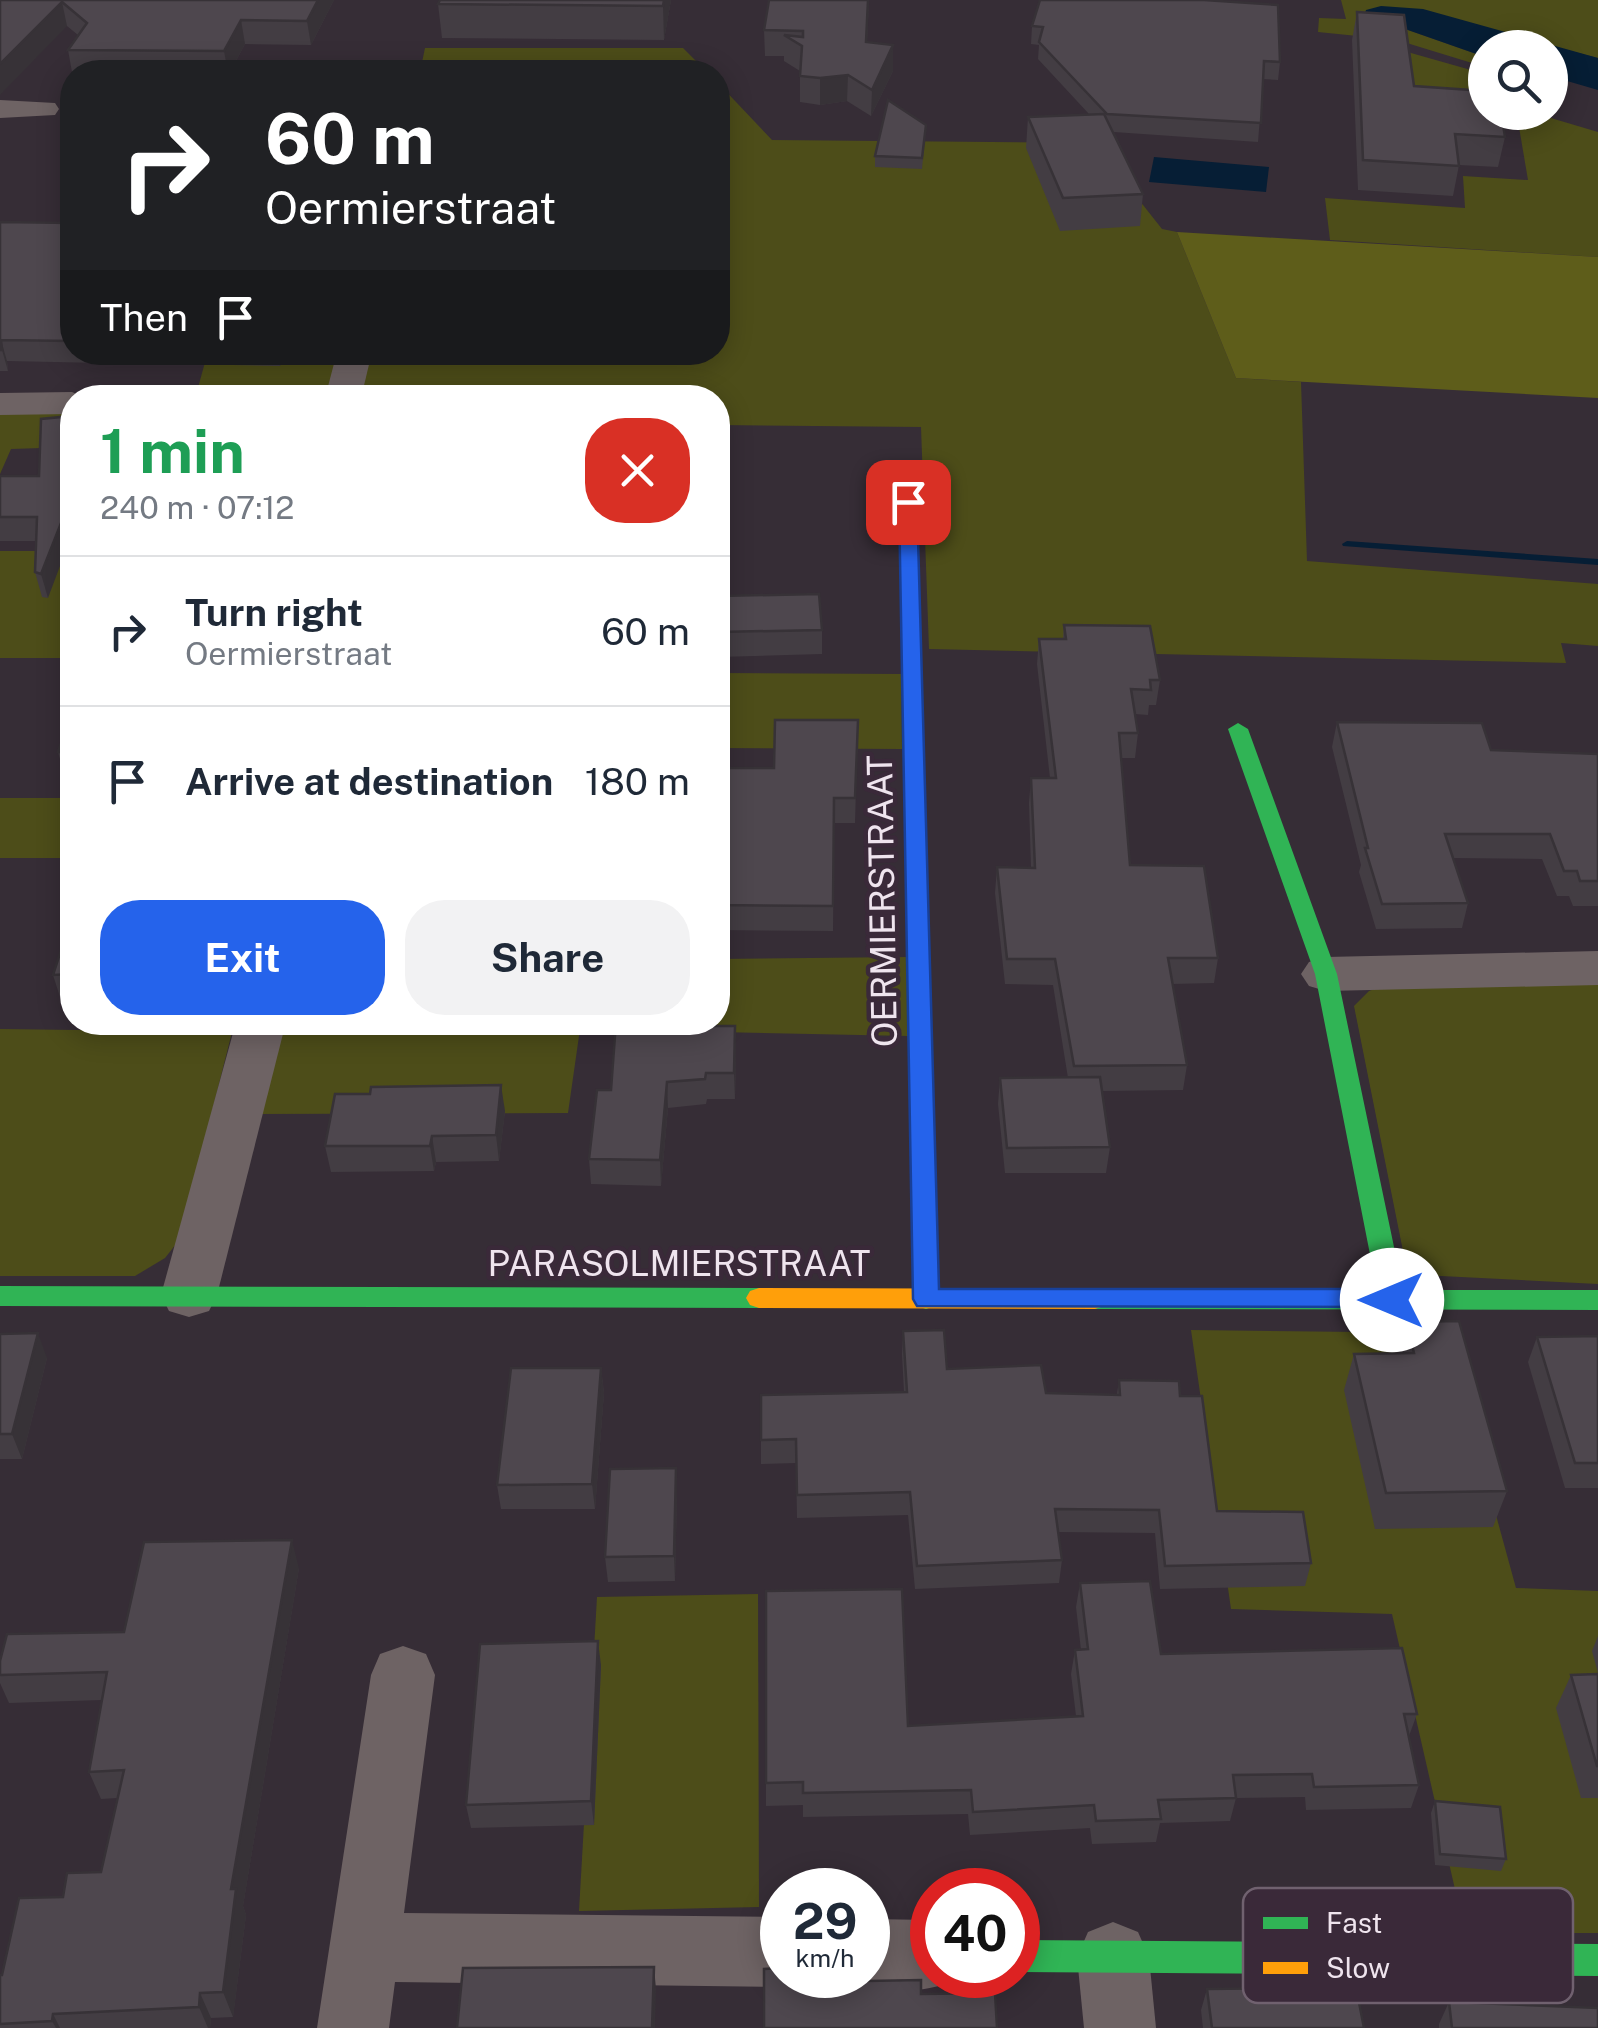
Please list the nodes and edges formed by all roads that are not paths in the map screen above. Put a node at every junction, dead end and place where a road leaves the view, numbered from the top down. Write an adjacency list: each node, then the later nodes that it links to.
1 (0, 109): 2 (street)
2 (44, 109)
3 (60, 403): 4 (street)
4 (0, 404)
5 (908, 502): 12 (street, OERMIERSTRAAT)
6 (1238, 729): 8 (street)
7 (1598, 968): 8 (street)
8 (1326, 974): 13 (street)
9 (258, 1035): 10 (street)
10 (189, 1295): 11 (street, PARASOLMIERSTRAAT); 12 (street, PARASOLMIERSTRAAT)
11 (0, 1296)
12 (926, 1299): 13 (street, PARASOLMIERSTRAAT)
13 (1392, 1300): 14 (street, PARASOLMIERSTRAAT)
14 (1598, 1300)
15 (403, 1676): 16 (street)
16 (364, 1947): 17 (street); 23 (street)
17 (760, 1952)
18 (1040, 1956): 19 (street)
19 (1112, 1957): 20 (street); 24 (street)
20 (1243, 1958)
21 (1573, 1960): 22 (street)
22 (1598, 1960)
23 (353, 2028)
24 (1120, 2028)

